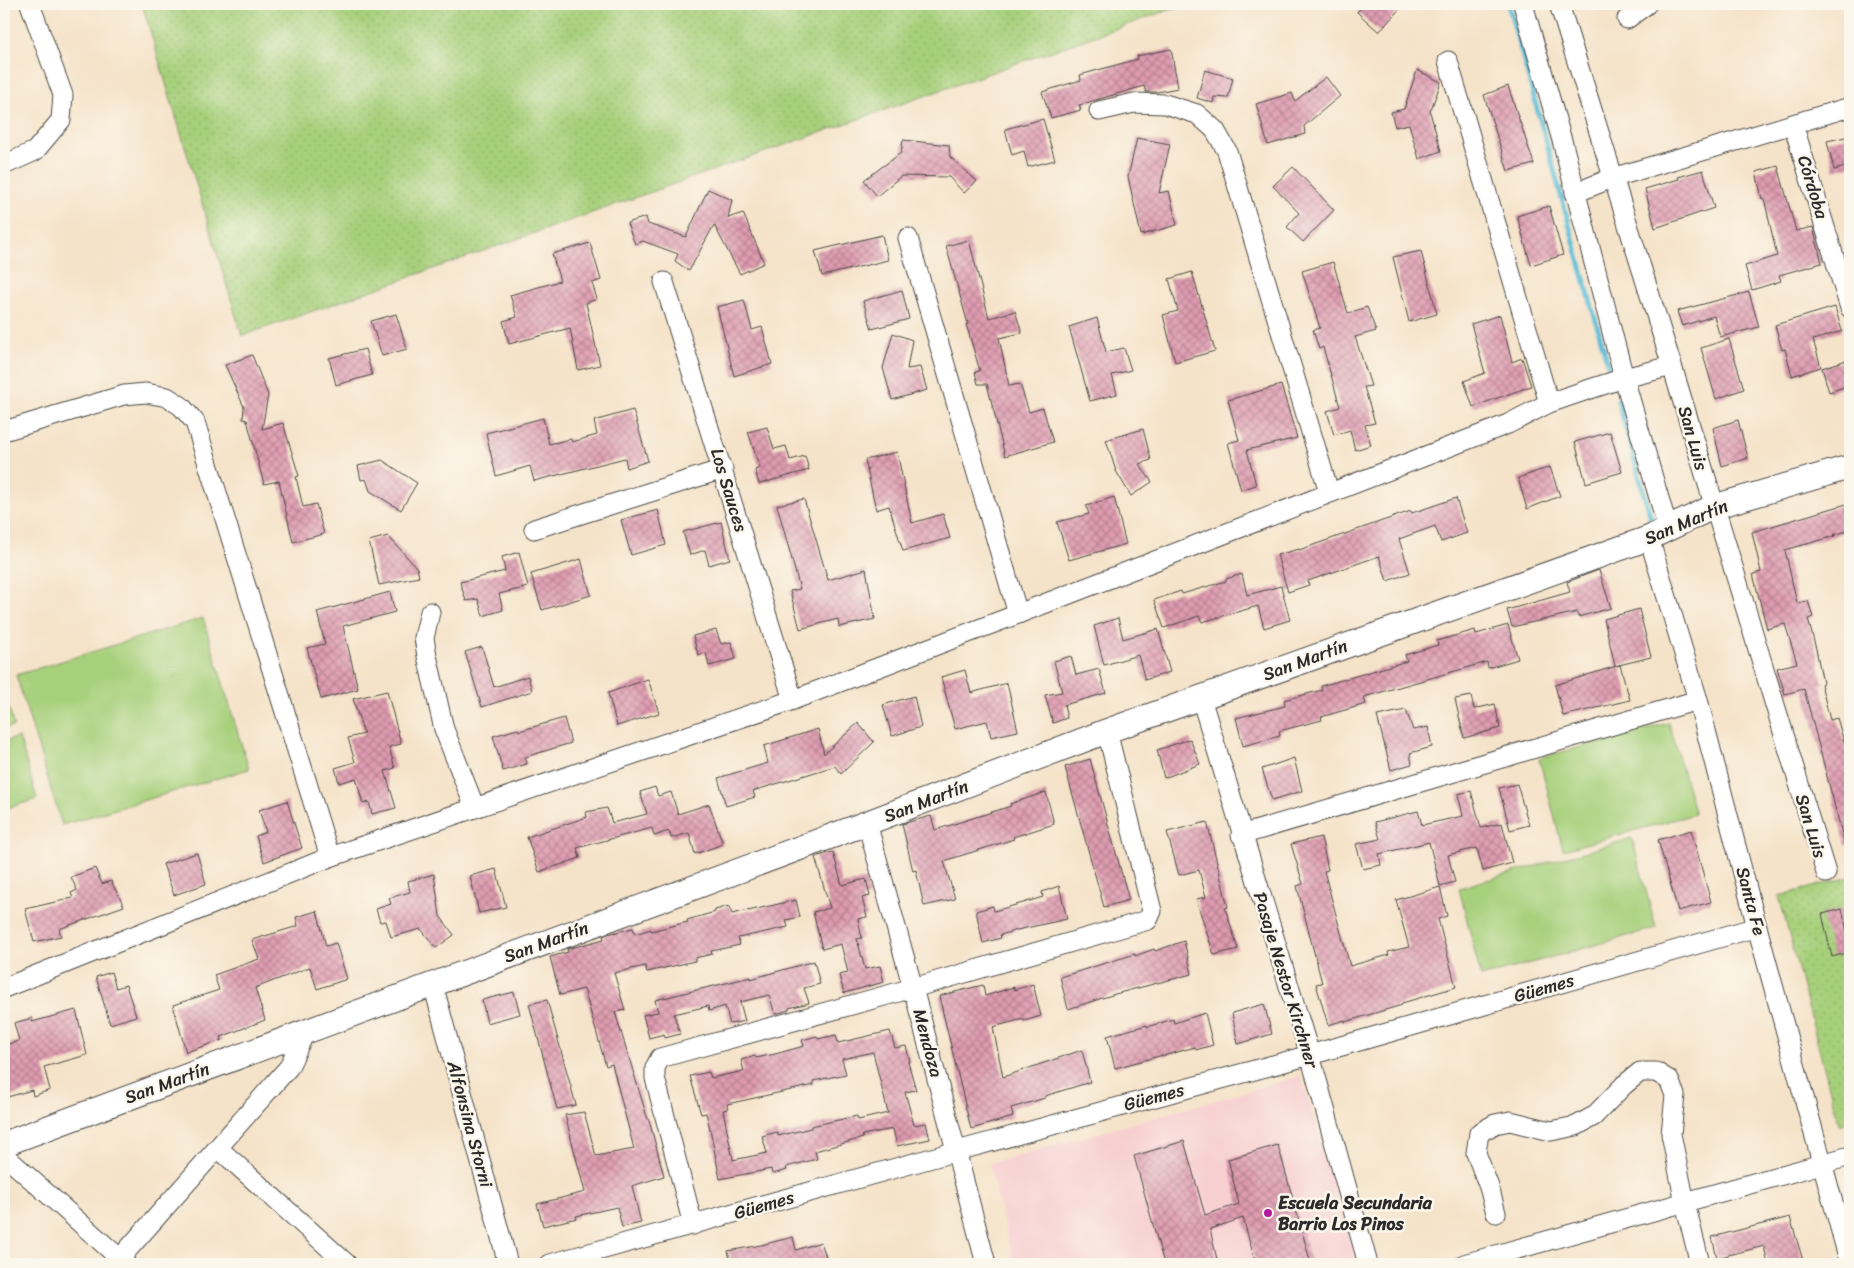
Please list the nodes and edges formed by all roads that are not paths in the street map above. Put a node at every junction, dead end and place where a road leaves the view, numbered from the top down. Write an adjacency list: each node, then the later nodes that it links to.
1 (30, 4): 10 (street)
2 (1523, 4): 12 (street, Santa Fe)
3 (1559, 4): 11 (street, San Luis)
4 (1647, 4): 5 (street)
5 (1627, 19)
6 (1448, 60): 18 (street)
7 (1850, 107): 9 (street)
8 (1099, 111): 22 (street)
9 (1793, 124): 11 (street); 15 (street, Córdoba)
10 (4, 165)
11 (1612, 178): 12 (street); 16 (street, San Luis)
12 (1575, 193): 17 (street, Santa Fe)
13 (908, 238): 27 (street)
14 (664, 282): 21 (street, Los Sauces)
15 (1850, 308)
16 (1672, 366): 17 (street); 23 (street, San Luis)
17 (1624, 378): 18 (street); 25 (street, Santa Fe)
18 (1549, 403): 22 (street)
19 (4, 431): 35 (street)
20 (1850, 467): 23 (street, San Martín)
21 (722, 469): 24 (street); 29 (street, Los Sauces)
22 (1330, 492): 27 (street)
23 (1713, 507): 25 (street, San Martín); 36 (street, San Luis)
24 (534, 529)
25 (1658, 533): 28 (street, San Martín); 30 (street, Santa Fe)
26 (430, 612): 32 (street)
27 (1018, 614): 29 (street)
28 (1201, 698): 31 (street, San Martín); 34 (street, Pasaje Nestor Kirchner)
29 (793, 700): 32 (street)
30 (1698, 700): 34 (street); 37 (street, Santa Fe)
31 (1107, 731): 33 (street, San Martín); 40 (street)
32 (475, 808): 35 (street)
33 (867, 823): 38 (street, San Martín); 40 (street, Mendoza)
34 (1242, 835): 42 (street, Pasaje Nestor Kirchner)
35 (330, 858): 39 (street)
36 (1826, 873)
37 (1758, 927): 42 (street, Güemes); 48 (street, Santa Fe)
38 (433, 984): 41 (street, San Martín); 54 (street, Alfonsina Storni)
39 (4, 988)
40 (913, 988): 45 (street, Mendoza); 51 (street)
41 (305, 1032): 43 (street, San Martín); 44 (street)
42 (1310, 1055): 45 (street, Güemes); 57 (street, Pasaje Nestor Kirchner)
43 (4, 1144)
44 (218, 1148): 52 (street); 53 (street)
45 (957, 1151): 51 (street, Güemes); 56 (street, Mendoza)
46 (4, 1155): 52 (street)
47 (1850, 1156): 48 (street)
48 (1824, 1164): 49 (street); 60 (street, Santa Fe)
49 (1685, 1203): 50 (street); 58 (street); 59 (street)
50 (1496, 1213)
51 (693, 1225): 55 (street, Güemes)
52 (120, 1263)
53 (348, 1264)
54 (508, 1264)
55 (550, 1264)
56 (986, 1264)
57 (1368, 1264)
58 (1464, 1264)
59 (1700, 1264)
60 (1850, 1264)

